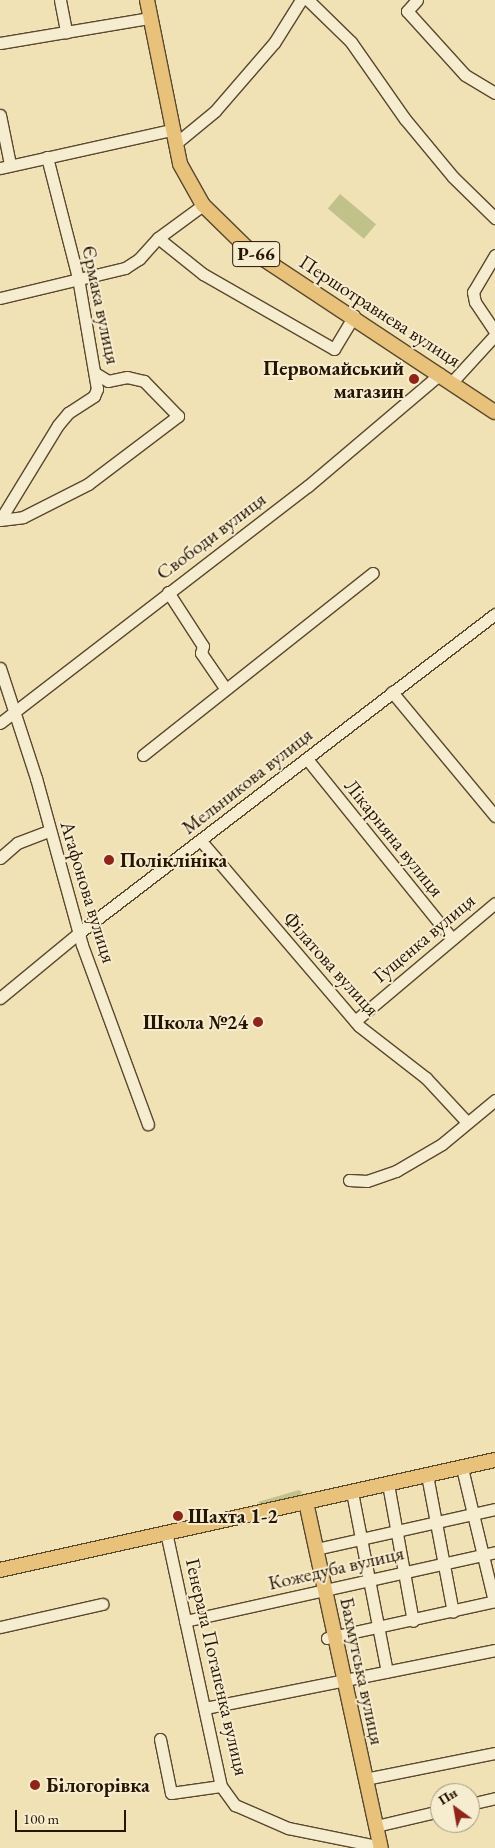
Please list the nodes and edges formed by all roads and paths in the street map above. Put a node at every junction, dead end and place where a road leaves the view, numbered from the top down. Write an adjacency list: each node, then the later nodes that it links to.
1 (60, 0): 7 (street)
2 (147, 0): 6 (main road, Першотравнева вулиця / Р-66)
3 (301, 0): 12 (street)
4 (308, 0): 16 (street)
5 (417, 0): 9 (street)
6 (150, 18): 7 (street); 11 (main road, Першотравнева вулиця / Р-66)
7 (66, 32): 8 (street)
8 (0, 43)
9 (495, 93)
10 (0, 115): 14 (street)
11 (172, 130): 12 (main road, Першотравнева вулиця / Р-66); 13 (street)
12 (176, 144): 15 (main road, Першотравнева вулиця / Р-66)
13 (47, 157): 14 (street); 19 (street, Єрмака вулиця)
14 (5, 166)
15 (203, 205): 17 (street); 21 (main road, Першотравнева вулиця / Р-66)
16 (495, 218)
17 (158, 238): 19 (street); 21 (street)
18 (495, 255): 22 (street)
19 (78, 278): 20 (street); 23 (street, Єрмака вулиця)
20 (0, 298)
21 (354, 316): 24 (main road, Першотравнева вулиця / Р-66)
22 (495, 333): 25 (street)
23 (97, 374): 23 (street, Єрмака вулиця)
24 (440, 374): 25 (main road, Першотравнева вулиця / Р-66); 28 (street, Свободи вулиця)
25 (452, 382): 26 (main road, Першотравнева вулиця / Р-66)
26 (495, 412)
27 (373, 572): 31 (street)
28 (168, 592): 31 (street); 33 (street, Свободи вулиця)
29 (495, 614): 32 (street, Мельникова вулиця)
30 (0, 668): 33 (street, Агафонова вулиця)
31 (225, 688): 35 (street)
32 (392, 692): 36 (street, Мельникова вулиця); 37 (street)
33 (15, 712): 34 (street, Свободи вулиця); 38 (street, Агафонова вулиця)
34 (0, 722)
35 (143, 755)
36 (307, 759): 39 (street, Мельникова вулиця); 43 (street, Лікарняна вулиця)
37 (495, 816)
38 (49, 831): 40 (street); 42 (street, Агафонова вулиця)
39 (201, 841): 42 (street, Мельникова вулиця); 45 (street, Філатова вулиця)
40 (0, 858)
41 (495, 903): 43 (street, Гущенка вулиця)
42 (80, 932): 44 (street, Мельникова вулиця); 48 (street, Агафонова вулиця)
43 (452, 939): 45 (street, Гущенка вулиця)
44 (0, 998)
45 (355, 1021): 47 (street, Філатова вулиця)
46 (495, 1100): 47 (street)
47 (466, 1121): 49 (street)
48 (148, 1124)
49 (349, 1180)
50 (495, 1460): 51 (main road)
51 (462, 1468): 52 (main road); 57 (street)
52 (427, 1475): 53 (main road); 58 (street)
53 (388, 1484): 54 (main road); 59 (street)
54 (352, 1492): 55 (main road); 61 (street)
55 (306, 1502): 60 (main road); 62 (main road, Бахмутська вулиця)
56 (495, 1509): 57 (street, Кожедуба вулиця)
57 (474, 1515): 58 (street, Кожедуба вулиця); 64 (street)
58 (438, 1520): 59 (street, Кожедуба вулиця); 65 (street)
59 (397, 1530): 61 (street, Кожедуба вулиця); 67 (street)
60 (166, 1532): 66 (main road); 73 (street, Генерала Потапенка вулиця)
61 (362, 1539): 62 (street, Кожедуба вулиця); 68 (street)
62 (316, 1549): 69 (main road, Бахмутська вулиця)
63 (495, 1552): 64 (street, Кожедуба вулиця)
64 (483, 1554): 65 (street, Кожедуба вулиця); 70 (street)
65 (446, 1563): 67 (street, Кожедуба вулиця); 72 (street)
66 (0, 1570)
67 (405, 1572): 68 (street, Кожедуба вулиця); 74 (street)
68 (370, 1581): 69 (street, Кожедуба вулиця); 75 (street)
69 (325, 1590): 73 (street, Кожедуба вулиця); 77 (main road, Бахмутська вулиця)
70 (495, 1601): 72 (street)
71 (102, 1604): 76 (street)
72 (453, 1612): 74 (street)
73 (186, 1621): 81 (street, Генерала Потапенка вулиця)
74 (413, 1621): 75 (street)
75 (378, 1626): 77 (street); 79 (street)
76 (0, 1627)
77 (331, 1637): 80 (main road, Бахмутська вулиця)
78 (495, 1650): 79 (street)
79 (387, 1672): 80 (street)
80 (344, 1682): 81 (street); 84 (main road, Бахмутська вулиця)
81 (205, 1708): 85 (street, Генерала Потапенка вулиця)
82 (160, 1739): 85 (street)
83 (495, 1753): 84 (street)
84 (365, 1779): 89 (main road, Бахмутська вулиця)
85 (221, 1786): 90 (street, Генерала Потапенка вулиця)
86 (495, 1798): 87 (street)
87 (480, 1802)
88 (430, 1813): 89 (street)
89 (376, 1826): 90 (main road, Бахмутська вулиця)
90 (381, 1847)

